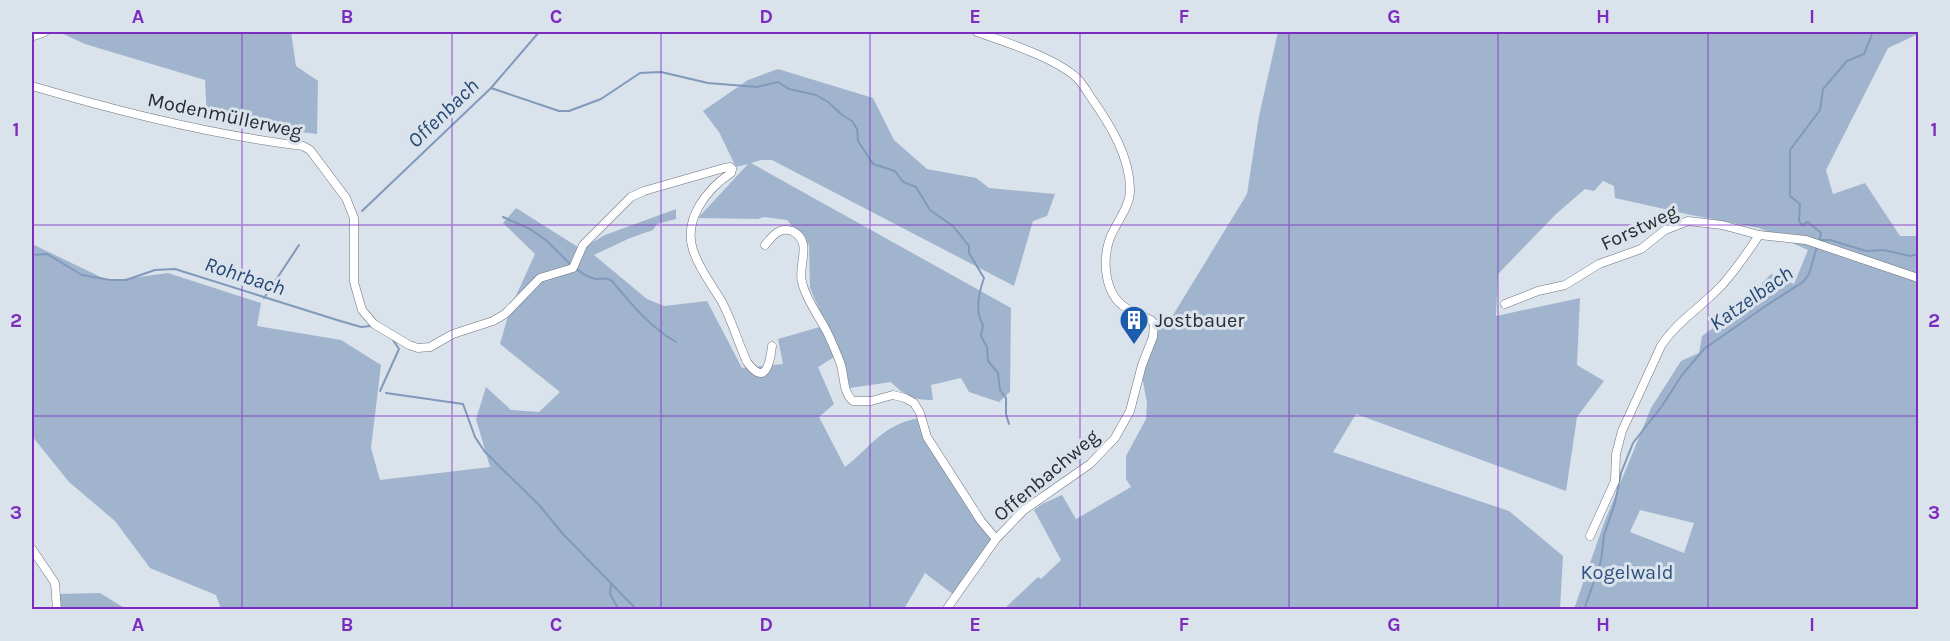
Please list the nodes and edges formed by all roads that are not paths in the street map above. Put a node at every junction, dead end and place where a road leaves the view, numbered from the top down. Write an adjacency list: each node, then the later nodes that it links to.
1 (44, 32): 3 (street)
2 (978, 32): 11 (street, Offenbachweg)
3 (32, 36)
4 (32, 86): 9 (street, Modenmüllerweg)
5 (1759, 235): 7 (street, Forstweg); 8 (street, Forstweg); 10 (street)
6 (765, 245): 11 (street)
7 (1918, 278)
8 (1505, 304)
9 (772, 346)
10 (1590, 536)
11 (996, 539): 14 (street, Offenbachweg)
12 (32, 549): 13 (street)
13 (57, 609)
14 (946, 609)

